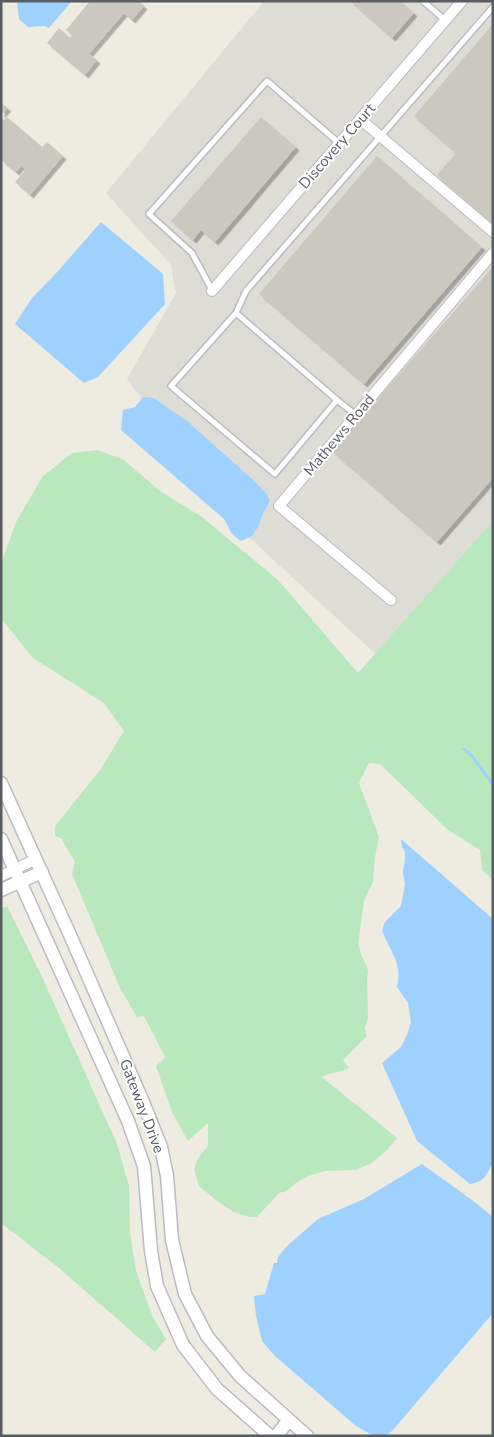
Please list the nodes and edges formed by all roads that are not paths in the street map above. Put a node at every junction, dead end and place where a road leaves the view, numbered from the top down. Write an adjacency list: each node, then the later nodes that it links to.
1 (423, 1): 4 (lane)
2 (462, 1): 4 (street, Discovery Court)
3 (493, 7): 6 (lane)
4 (445, 21): 5 (street, Discovery Court)
5 (360, 119): 6 (street); 7 (street, Discovery Court)
6 (380, 136): 8 (street); 11 (lane)
7 (339, 143): 10 (street, Discovery Court); 10 (lane)
8 (493, 232)
9 (493, 253): 13 (street, Mathews Road)
10 (212, 291)
11 (236, 313): 12 (lane); 12 (lane)
12 (338, 400): 13 (lane)
13 (356, 416): 14 (street, Mathews Road)
14 (391, 600)
15 (1, 782): 17 (street, Gateway Drive)
16 (1, 839): 18 (street, Gateway Drive)
17 (36, 860): 18 (street); 19 (street, Gateway Drive)
18 (15, 870): 20 (street); 21 (street, Gateway Drive)
19 (42, 872): 21 (street); 23 (street, Gateway Drive)
20 (1, 876)
21 (20, 882): 22 (street); 24 (street, Gateway Drive)
22 (1, 890)
23 (169, 1206): 24 (street); 25 (street, Gateway Drive)
24 (147, 1207): 26 (street, Gateway Drive)
25 (289, 1420): 27 (street); 28 (street, Gateway Drive)
26 (270, 1436)
27 (276, 1436)
28 (307, 1436)

